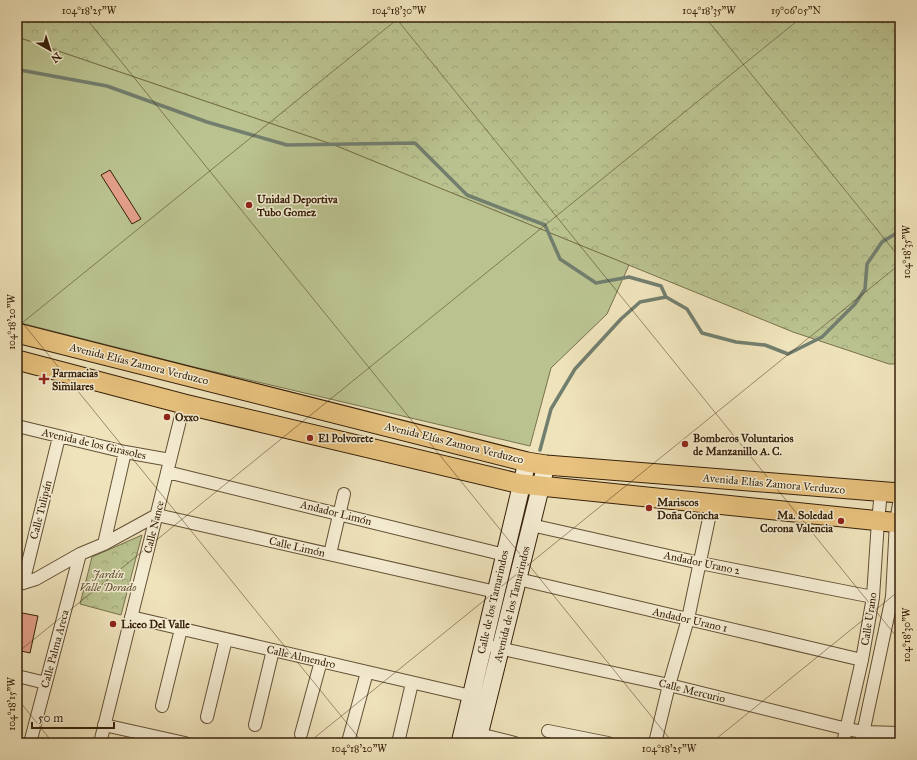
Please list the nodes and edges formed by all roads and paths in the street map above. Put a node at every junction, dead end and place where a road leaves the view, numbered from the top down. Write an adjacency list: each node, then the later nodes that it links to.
1 (17, 333): 8 (main road, Avenida Elías Zamora Verduzco)
2 (17, 360): 3 (main road)
3 (184, 404): 7 (street, Calle Nance); 11 (main road)
4 (17, 426): 5 (street, Avenida de los Girasoles)
5 (59, 437): 6 (street, Avenida de los Girasoles); 27 (street, Calle Tulipán)
6 (125, 452): 7 (street, Avenida de los Girasoles); 21 (street)
7 (170, 460): 10 (street, Calle Nance)
8 (527, 462): 9 (main road, Avenida Elías Zamora Verduzco); 11 (street, Calle de los Tamarindos)
9 (546, 465): 12 (street, Avenida de los Tamarindos); 13 (main road, Avenida Elías Zamora Verduzco)
10 (167, 472): 17 (street, Andador Limón); 18 (street, Calle Nance)
11 (521, 484): 12 (main road); 24 (street, Calle de los Tamarindos)
12 (540, 486): 16 (main road); 20 (street, Avenida de los Tamarindos)
13 (891, 493): 19 (street, Calle Urano)
14 (344, 494): 17 (street)
15 (900, 498): 19 (street, Calle Urano)
16 (712, 504): 19 (main road); 25 (street)
17 (339, 514): 23 (street); 24 (street, Andador Limón)
18 (157, 515): 21 (street); 23 (street, Calle Limón); 30 (street, Calle Nance)
19 (891, 522): 29 (street, Calle Urano); 53 (street, Calle Urano)
20 (531, 525): 25 (street, Andador Urano 2); 26 (street, Avenida de los Tamarindos)
21 (104, 544): 22 (street)
22 (80, 554): 27 (street); 42 (street, Calle Palma Areca)
23 (330, 554): 28 (street, Calle Limón)
24 (505, 555): 28 (street, Calle de los Tamarindos)
25 (700, 563): 29 (street, Andador Urano 2); 31 (street)
26 (518, 579): 31 (street, Andador Urano 1); 35 (street, Avenida de los Tamarindos)
27 (20, 583)
28 (496, 592): 34 (street, Calle de los Tamarindos)
29 (873, 597): 37 (street, Calle Urano)
30 (131, 617): 32 (street, Calle Almendro); 47 (street, Calle Nance)
31 (688, 619): 37 (street, Andador Urano 1); 43 (street)
32 (181, 629): 33 (street, Calle Almendro); 45 (street)
33 (226, 639): 36 (street, Calle Almendro); 46 (street)
34 (483, 644): 35 (street, Calle Mercurio); 44 (street, Calle de los Tamarindos)
35 (501, 648): 43 (street, Calle Mercurio); 54 (street, Avenida de los Tamarindos)
36 (274, 650): 38 (street, Calle Almendro); 48 (street)
37 (862, 660): 49 (street, Calle Urano)
38 (321, 661): 39 (street, Calle Almendro); 52 (street)
39 (366, 672): 41 (street, Calle Almendro); 56 (street)
40 (17, 676): 42 (street)
41 (412, 682): 44 (street, Calle Almendro); 60 (street)
42 (46, 683): 57 (street, Calle Palma Areca)
43 (669, 685): 49 (street, Calle Mercurio); 64 (street)
44 (471, 696): 61 (street, Calle de los Tamarindos)
45 (162, 706)
46 (207, 717)
47 (104, 725): 55 (street); 58 (street, Calle Nance)
48 (255, 725)
49 (847, 729): 53 (street, Calle Mercurio); 65 (street, Calle Urano)
50 (548, 731): 63 (street)
51 (900, 733): 53 (street, Calle Mercurio)
52 (301, 734)
53 (862, 738)
54 (478, 739): 62 (street)
55 (165, 741): 59 (street)
56 (348, 742)
57 (30, 743)
58 (100, 743)
59 (186, 743)
60 (398, 743)
61 (460, 743)
62 (515, 743)
63 (608, 743)
64 (655, 743)
65 (844, 743)

